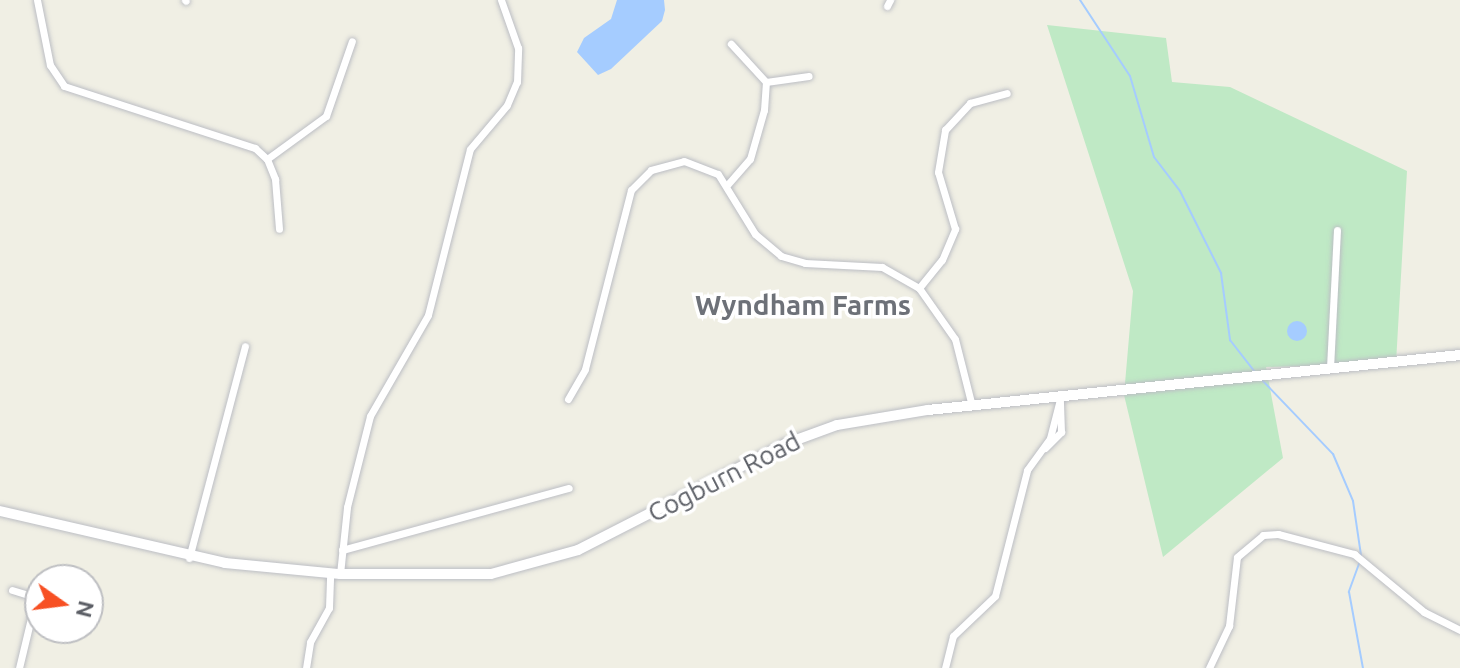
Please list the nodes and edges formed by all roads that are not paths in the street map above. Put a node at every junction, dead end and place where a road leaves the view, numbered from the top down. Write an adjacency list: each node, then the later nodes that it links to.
1 (37, 0): 8 (street)
2 (501, 0): 21 (street)
3 (352, 41): 8 (street)
4 (731, 44): 6 (street)
5 (809, 76): 6 (street)
6 (766, 82): 9 (street)
7 (1007, 93): 12 (street)
8 (267, 159): 10 (street)
9 (728, 184): 12 (street); 17 (street)
10 (279, 229)
11 (1337, 230): 15 (street)
12 (919, 288): 18 (street)
13 (245, 346): 22 (street)
14 (1460, 355): 15 (street, Cogburn Road)
15 (1330, 368): 16 (street, Cogburn Road)
16 (1059, 398): 18 (street, Cogburn Road); 30 (street)
17 (568, 399)
18 (972, 406): 23 (street, Cogburn Road)
19 (569, 488): 21 (street)
20 (3, 514): 22 (street, Cogburn Road)
21 (342, 550): 23 (street)
22 (189, 558): 23 (street, Cogburn Road)
23 (335, 573): 29 (street)
24 (12, 590): 25 (street)
25 (24, 594)
26 (1460, 630): 31 (street)
27 (26, 644): 28 (street)
28 (19, 668)
29 (306, 668)
30 (945, 668)
31 (1209, 668)

